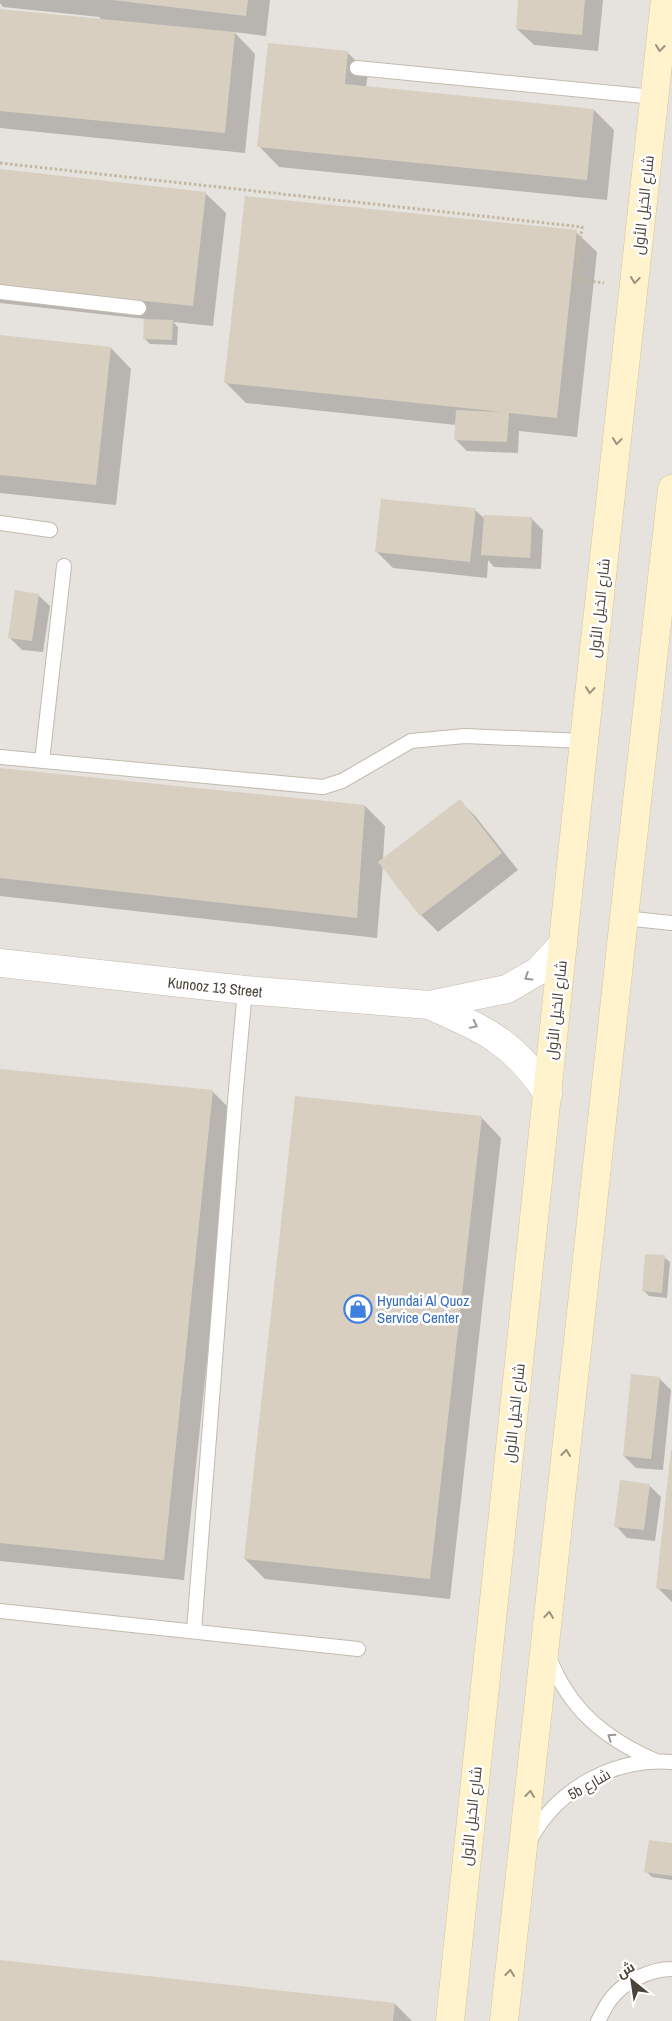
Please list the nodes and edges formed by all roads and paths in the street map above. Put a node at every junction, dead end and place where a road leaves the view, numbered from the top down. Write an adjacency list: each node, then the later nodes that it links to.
1 (665, 0): 3 (main road, شارع الخيل الأول, one-way to 3)
2 (357, 68): 3 (lane)
3 (654, 98): 5 (main road, شارع الخيل الأول, one-way to 5)
4 (0, 163): 5 (path)
5 (634, 286): 12 (main road, شارع الخيل الأول, one-way to 12)
6 (0, 292): 7 (lane)
7 (139, 308)
8 (672, 489): 15 (main road)
9 (0, 523): 10 (lane)
10 (50, 530)
11 (64, 566): 14 (lane)
12 (584, 741): 14 (lane); 17 (main road, شارع الخيل الأول)
13 (0, 757): 14 (lane)
14 (42, 761)
15 (624, 918): 16 (lane); 24 (main road, one-way to 15)
16 (672, 923)
17 (563, 944): 20 (street, Kunooz 13 Street, one-way to 20); 21 (main road, شارع الخيل الأول)
18 (0, 963): 19 (street, Kunooz 13 Street)
19 (245, 990): 20 (street, Kunooz 13 Street); 23 (lane)
20 (430, 1005): 21 (street, Kunooz 13 Street, one-way to 21)
21 (548, 1094): 30 (main road, شارع الخيل الأول)
22 (0, 1611): 23 (lane)
23 (194, 1631): 25 (lane)
24 (546, 1648): 26 (lane, 5b شارع, one-way to 24); 28 (main road, one-way to 24)
25 (358, 1649)
26 (654, 1760): 27 (lane, 5b شارع); 28 (lane, 5b شارع)
27 (672, 1762)
28 (523, 1855): 31 (main road, one-way to 28)
29 (672, 1969): 32 (lane)
30 (450, 2021)
31 (504, 2021)
32 (598, 2021)

